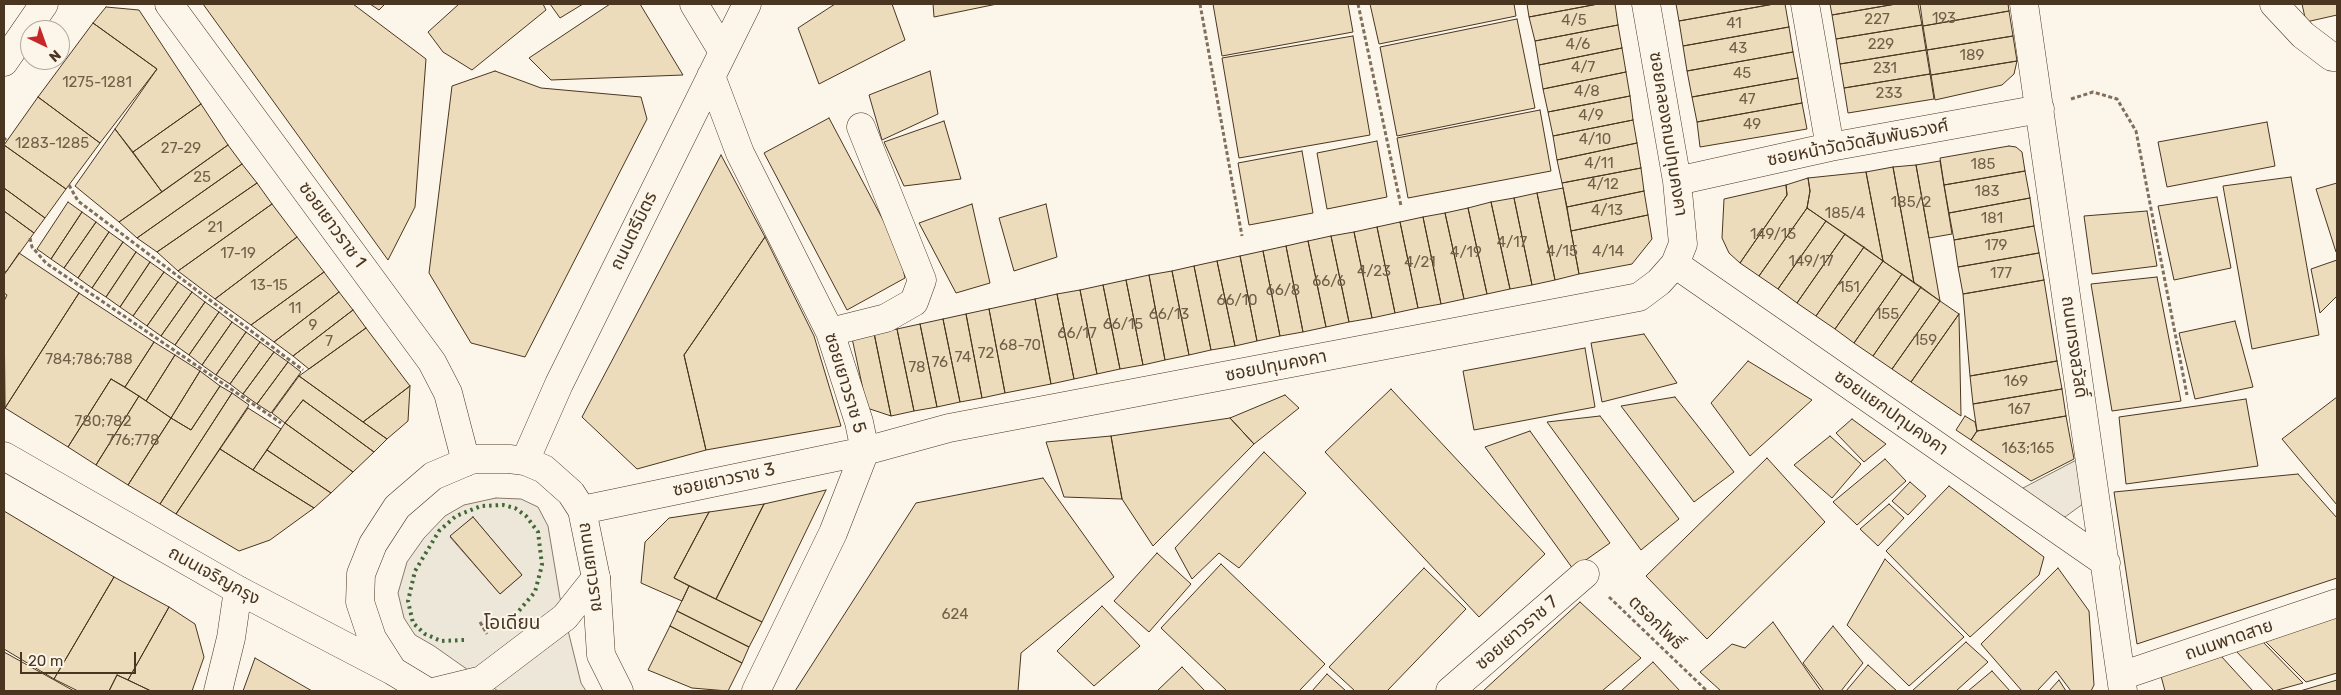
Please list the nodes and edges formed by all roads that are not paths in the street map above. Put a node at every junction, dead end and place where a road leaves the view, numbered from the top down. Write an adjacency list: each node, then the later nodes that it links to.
1 (44, 4): 10 (street)
2 (168, 4): 21 (street, ซอยเยาวราช 1)
3 (694, 4): 11 (street, ซอยเยาวราช 5)
4 (747, 4): 11 (street, ถนนตรีมิตร)
5 (1646, 4): 15 (street, ซอยคลองถมปทุมคงคา)
6 (1805, 4): 14 (street)
7 (2024, 4): 12 (street, ถนนทรงสวัสดิ์)
8 (2274, 4): 9 (street)
9 (2337, 57)
10 (4, 62)
11 (717, 64): 17 (street, ซอยเยาวราช 5); 20 (street, ถนนตรีมิตร)
12 (2040, 109): 14 (street, ซอยหน้าวัดวัดสัมพันธวงศ์); 23 (street, ถนนทรงสวัสดิ์)
13 (861, 127): 17 (street)
14 (1830, 147): 15 (street, ซอยหน้าวัดวัดสัมพันธวงศ์)
15 (1677, 181): 16 (street, ซอยคลองถมปทุมคงคา)
16 (1675, 264): 18 (street, ซอยปทุมคงคา); 23 (street, ซอยแยกปทุมคงคา)
17 (830, 332): 18 (street, ซอยเยาวราช 5)
18 (866, 451): 22 (street, ซอยเยาวราช 3); 34 (street, ซอยเยาวราช 5)
19 (4, 456): 26 (street, ถนนเจริญกรุง)
20 (525, 461): 21 (street, ถนนเยาวราช); 22 (street, ถนนเยาวราช)
21 (466, 462): 28 (street, ถนนเยาวราช)
22 (582, 510): 25 (street, ถนนเยาวราช)
23 (2106, 563): 29 (street, ถนนทรงสวัสดิ์)
24 (1585, 574): 35 (street, ซอยเยาวราช 7)
25 (596, 578): 32 (street); 33 (street, ถนนเยาวราช)
26 (238, 590): 28 (street, ถนนเจริญกรุง); 30 (street)
27 (2337, 603): 29 (street, ถนนพาดสาย)
28 (393, 671): 31 (street, ถนนเจริญกรุง)
29 (2122, 684)
30 (218, 691)
31 (426, 691)
32 (437, 691)
33 (619, 691)
34 (756, 691)
35 (1450, 691)

